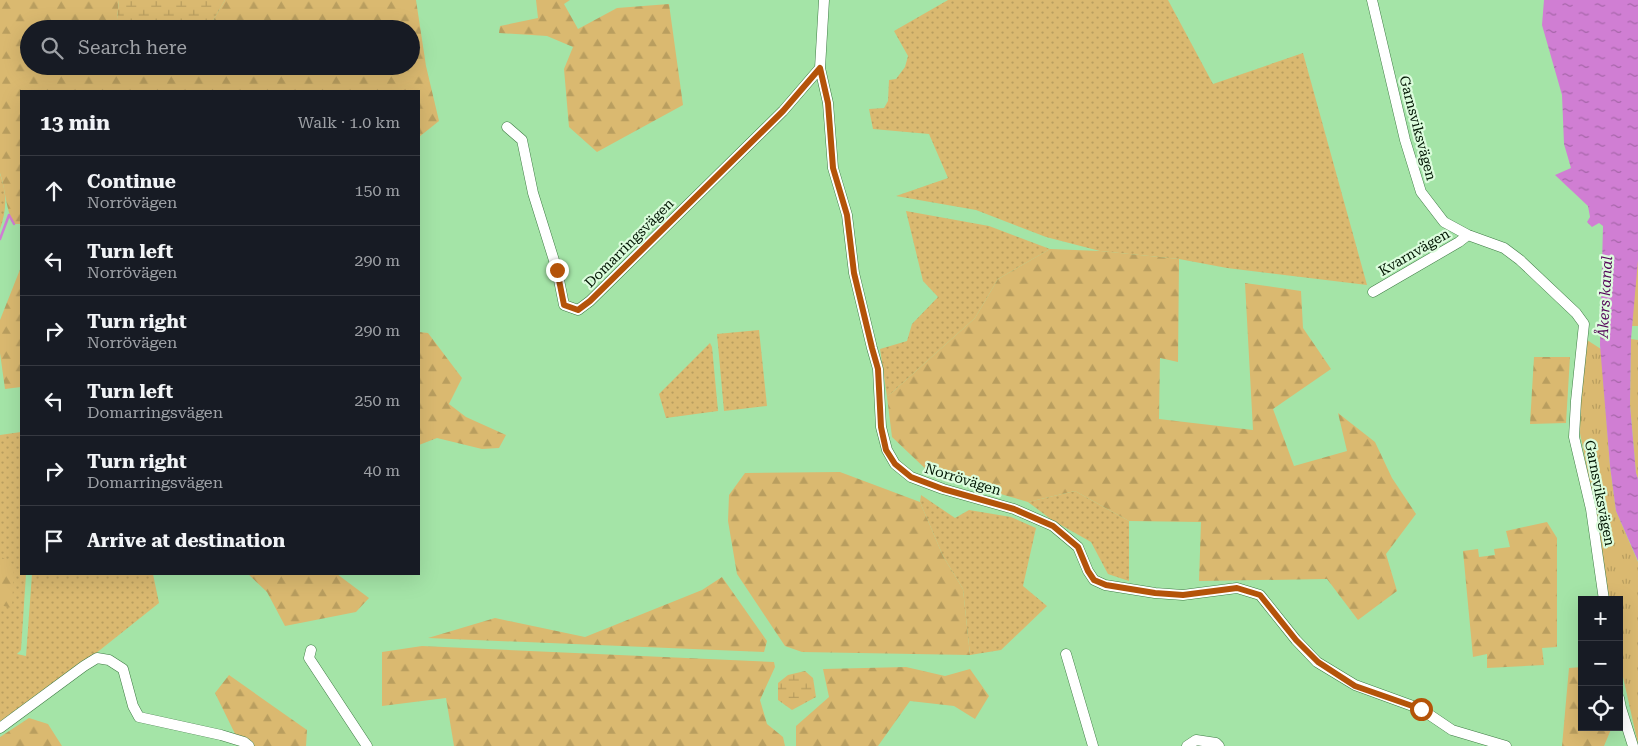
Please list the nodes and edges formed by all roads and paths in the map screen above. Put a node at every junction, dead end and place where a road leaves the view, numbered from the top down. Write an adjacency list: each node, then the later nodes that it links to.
1 (824, 0): 3 (street, Norrövägen)
2 (1372, 0): 5 (street, Garnsviksvägen)
3 (820, 68): 4 (street, Domarringsvägen); 17 (street, Norrövägen)
4 (506, 127)
5 (1468, 235): 6 (street, Kvarnvägen); 7 (street, Garnsviksvägen)
6 (1373, 292)
7 (1603, 596)
8 (312, 650): 13 (street)
9 (1066, 654): 14 (street)
10 (1623, 714): 18 (street)
11 (0, 728): 12 (street)
12 (249, 746)
13 (367, 746)
14 (1093, 746)
15 (1187, 746): 16 (street)
16 (1219, 746)
17 (1506, 746)
18 (1633, 746)

